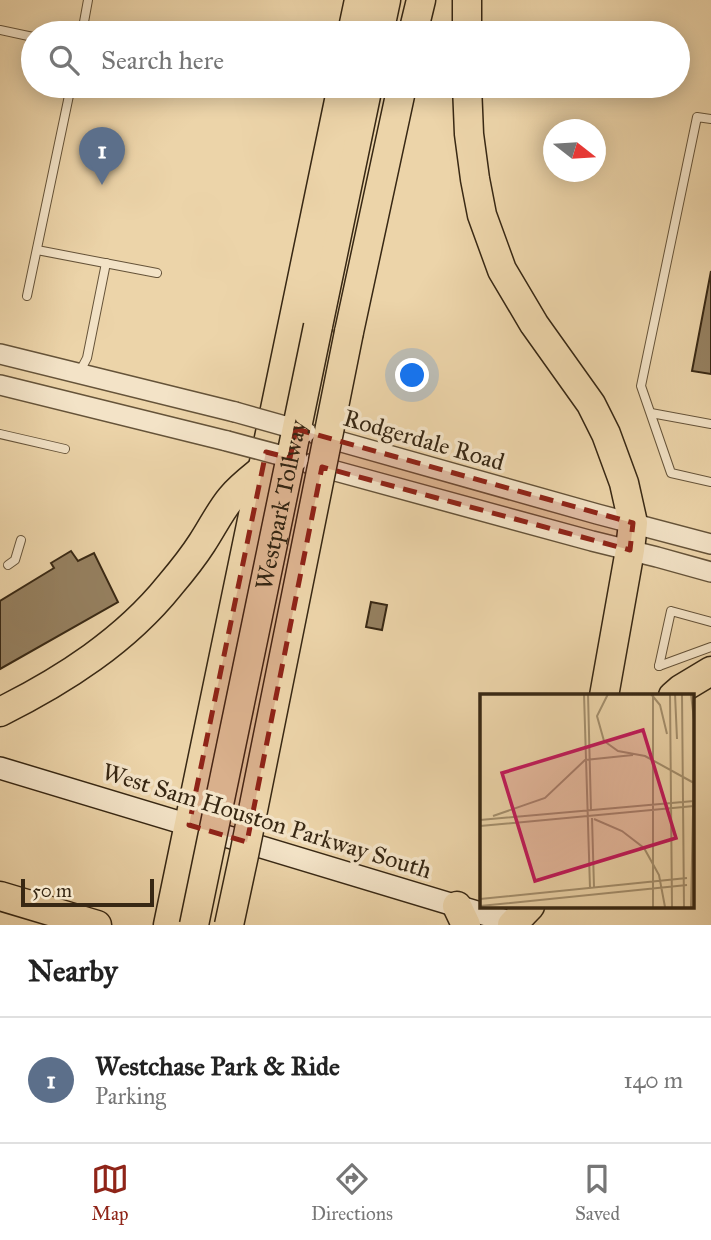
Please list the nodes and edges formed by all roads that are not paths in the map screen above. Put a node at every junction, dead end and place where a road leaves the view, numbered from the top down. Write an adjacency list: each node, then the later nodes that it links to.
1 (88, 0): 6 (lane)
2 (359, 0): 7 (highway)
3 (386, 0): 8 (highway)
4 (421, 0): 9 (highway)
5 (467, 0): 10 (highway)
6 (84, 21)
7 (355, 21)
8 (382, 21)
9 (416, 21)
10 (467, 21)
11 (0, 30): 12 (lane)
12 (21, 34)
13 (69, 98): 19 (lane)
14 (340, 98): 32 (highway)
15 (366, 98): 52 (highway, Westpark Tollway, bridge)
16 (399, 98): 53 (highway, Westpark Tollway, bridge)
17 (468, 98): 34 (highway)
18 (711, 120): 28 (lane)
19 (37, 250): 20 (lane); 22 (lane)
20 (106, 263): 21 (lane); 24 (lane)
21 (157, 273)
22 (27, 296)
23 (0, 354): 24 (street, Rodgerdale Road)
24 (79, 373): 26 (street, Rodgerdale Road)
25 (0, 384): 27 (street, Rodgerdale Road)
26 (195, 402): 27 (street); 34 (street, Rodgerdale Road, bridge)
27 (74, 403): 34 (street, Rodgerdale Road, bridge)
28 (651, 413): 29 (lane); 33 (lane)
29 (711, 424)
30 (0, 434): 31 (lane)
31 (65, 449)
32 (263, 469): 44 (highway); 46 (highway)
33 (711, 482)
34 (631, 536): 36 (street, Rodgerdale Road); 38 (street, Rodgerdale Road); 42 (highway)
35 (21, 540): 37 (lane)
36 (711, 544)
37 (8, 565)
38 (711, 572)
39 (711, 622): 40 (lane)
40 (711, 647)
41 (711, 671): 43 (highway)
42 (604, 694)
43 (675, 694)
44 (0, 712)
45 (0, 768): 46 (main road, West Sam Houston Parkway South)
46 (189, 825): 48 (main road, West Sam Houston Parkway South); 51 (highway)
47 (0, 896): 50 (highway)
48 (461, 915): 49 (main road, West Sam Houston Parkway South)
49 (519, 920)
50 (97, 925)
51 (168, 925)
52 (194, 925)
53 (229, 925)

